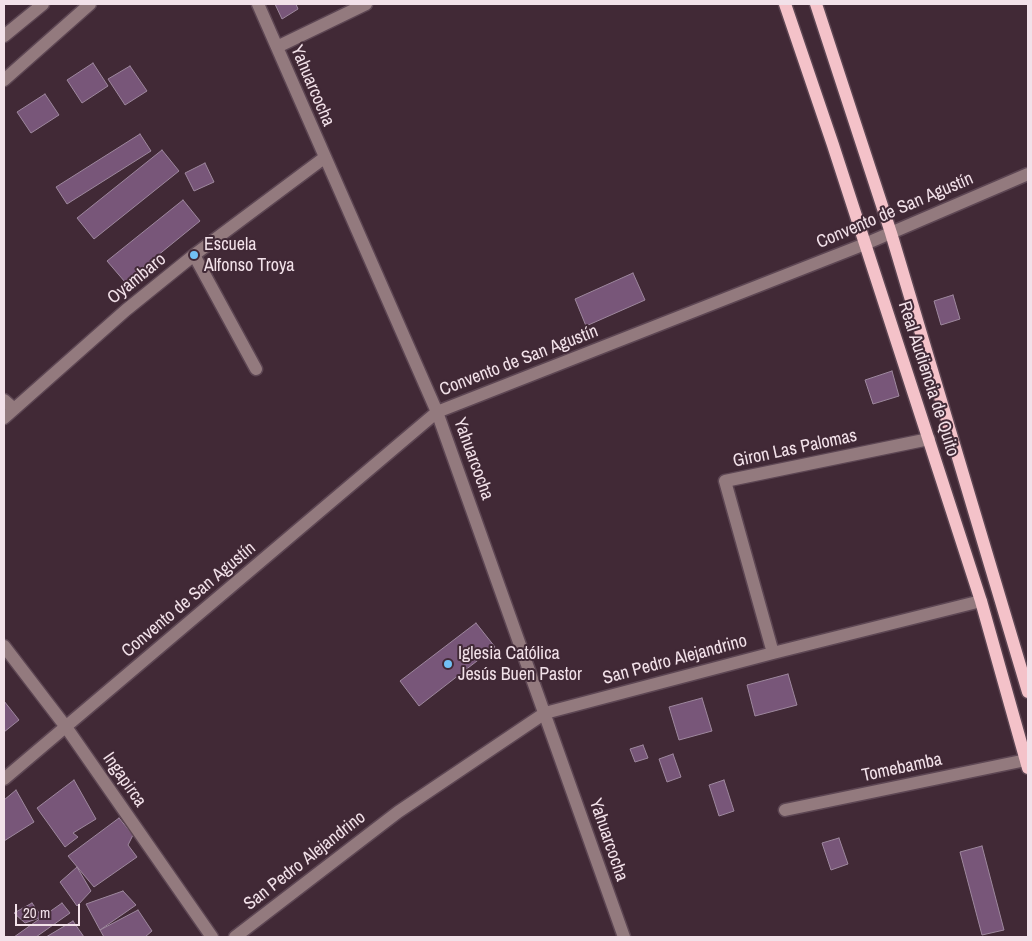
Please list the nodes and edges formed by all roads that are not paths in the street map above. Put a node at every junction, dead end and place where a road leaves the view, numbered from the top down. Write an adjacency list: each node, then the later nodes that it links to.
1 (43, 4): 7 (street)
2 (90, 4): 9 (street)
3 (258, 4): 8 (street, Yahuarcocha)
4 (366, 4): 8 (street)
5 (785, 4): 13 (main road, Real Audiencia de Quito)
6 (816, 4): 12 (main road, Real Audiencia de Quito)
7 (4, 36)
8 (276, 47): 10 (street, Yahuarcocha)
9 (4, 80)
10 (324, 158): 14 (street, Oyambaro); 17 (street, Yahuarcocha)
11 (1028, 174): 12 (street, Convento de San Agustín)
12 (891, 233): 13 (street, Convento de San Agustín); 22 (main road, Real Audiencia de Quito)
13 (865, 244): 17 (street, Convento de San Agustín); 18 (main road, Real Audiencia de Quito)
14 (194, 255): 15 (street); 16 (street, Oyambaro)
15 (256, 369)
16 (7, 409)
17 (437, 412): 23 (street, Yahuarcocha); 24 (street, Convento de San Agustín)
18 (929, 439): 19 (main road, Real Audiencia de Quito); 21 (street, Giron Las Palomas)
19 (982, 601): 21 (street, San Pedro Alejandrino); 25 (main road, Real Audiencia de Quito)
20 (4, 646): 24 (street, Ingapirca)
21 (773, 652): 23 (street, San Pedro Alejandrino)
22 (1028, 692)
23 (545, 713): 29 (street, San Pedro Alejandrino); 30 (street, Yahuarcocha)
24 (66, 727): 26 (street, Convento de San Agustín); 28 (street, Ingapirca)
25 (1027, 764): 27 (street, Tomebamba)
26 (4, 779)
27 (785, 810)
28 (212, 937)
29 (235, 937)
30 (624, 937)

